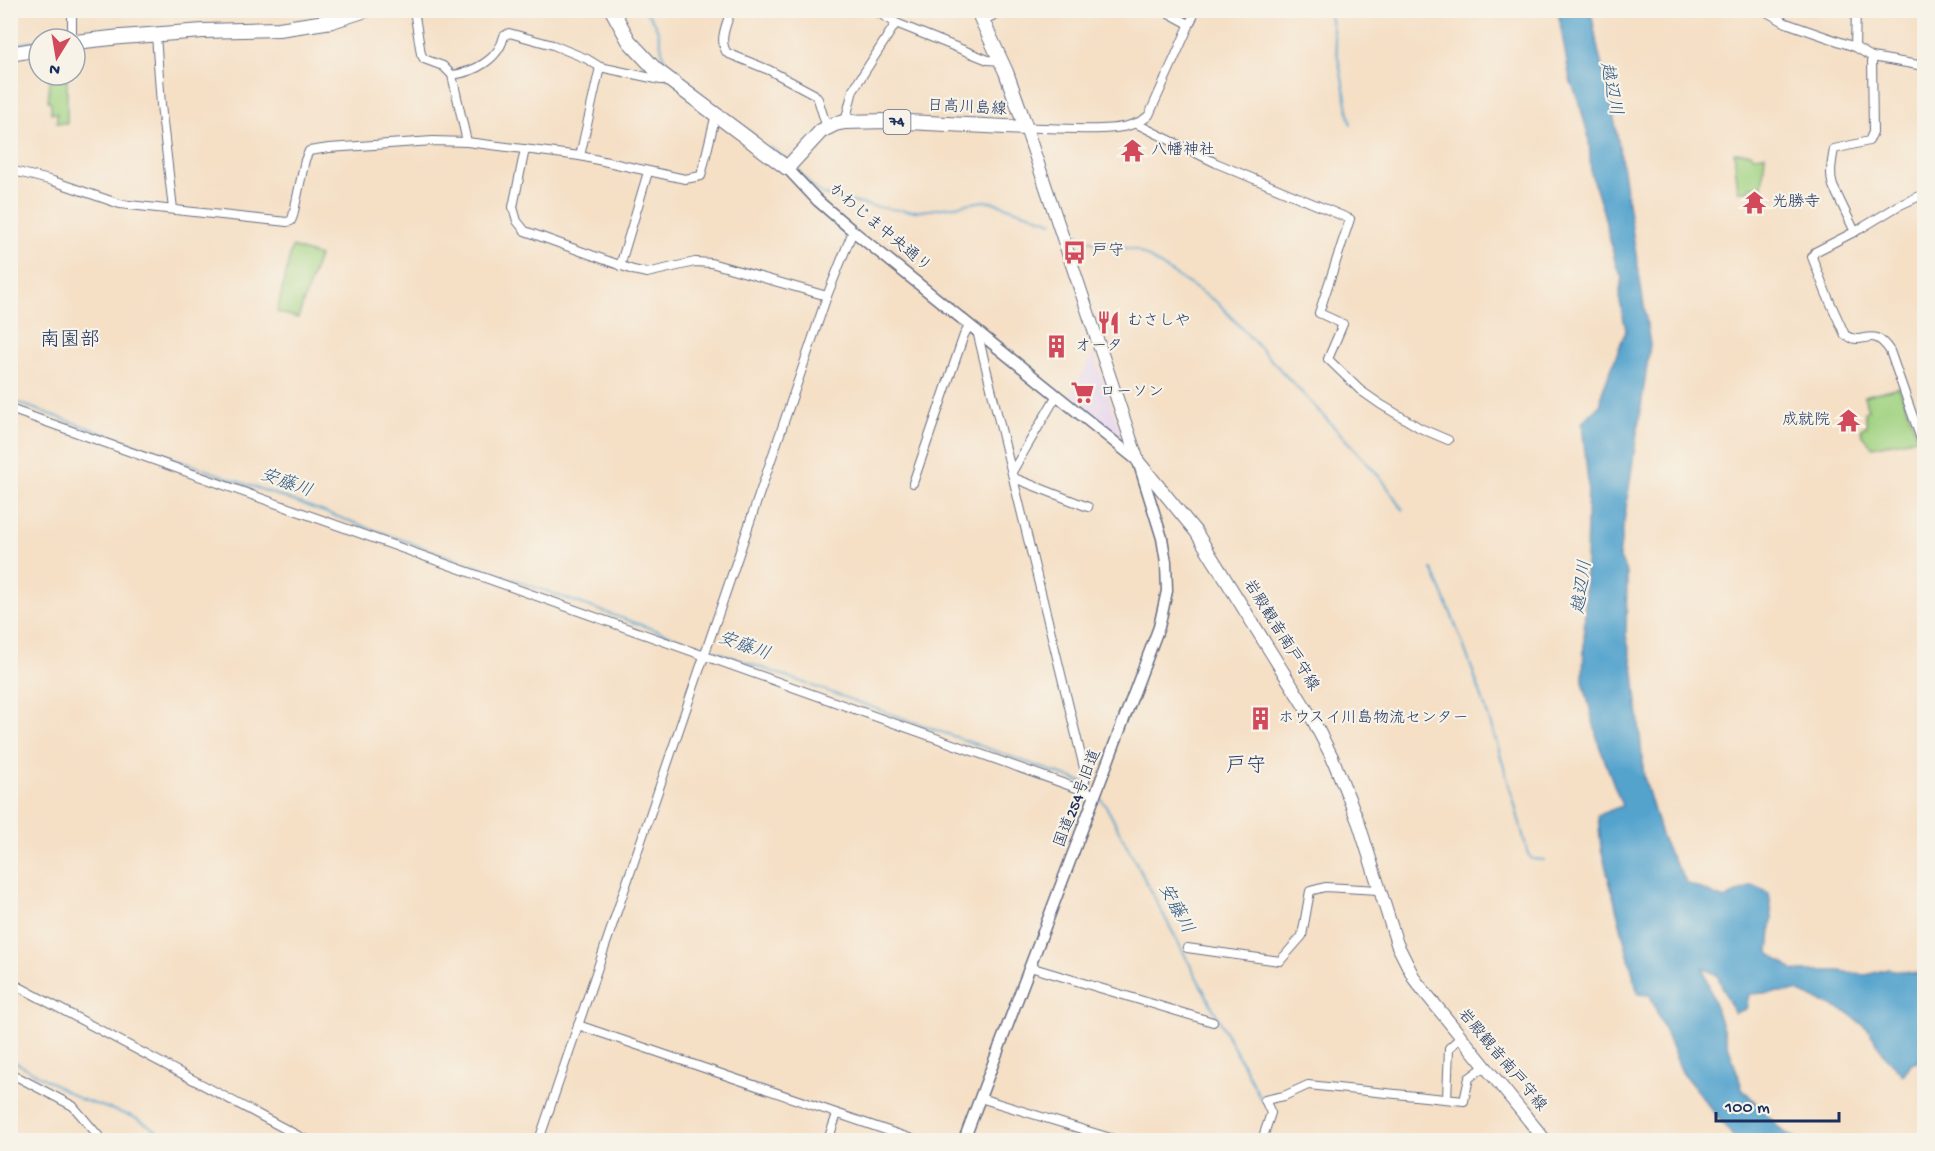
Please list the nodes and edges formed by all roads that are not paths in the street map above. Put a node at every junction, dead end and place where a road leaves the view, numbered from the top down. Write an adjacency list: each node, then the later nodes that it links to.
1 (72, 10): 15 (street)
2 (366, 10): 16 (main road)
3 (414, 10): 25 (street)
4 (612, 10): 26 (main road, かわじま中央通り)
5 (731, 10): 30 (street)
6 (873, 10): 13 (street)
7 (998, 10): 12 (main road, 日高川島線)
8 (1163, 10): 14 (street)
9 (1196, 10): 14 (street)
10 (1763, 10): 18 (street)
11 (1856, 10): 18 (street)
12 (979, 14): 22 (main road, 日高川島線)
13 (896, 23): 22 (street); 28 (street)
14 (1189, 24): 29 (street)
15 (72, 27)
16 (156, 35): 17 (main road); 39 (street)
17 (87, 41)
18 (1855, 47): 21 (street)
19 (27, 51): 20 (main road)
20 (10, 54)
21 (1872, 57): 23 (street); 41 (street)
22 (1001, 61): 31 (main road, 日高川島線)
23 (1924, 66)
24 (600, 67): 25 (street); 26 (street); 34 (street)
25 (452, 75): 32 (street)
26 (667, 79): 27 (main road, かわじま中央通り)
27 (717, 115): 35 (main road, かわじま中央通り); 37 (street)
28 (845, 122): 30 (main road, 日高川島線 / 74); 31 (main road, 日高川島線 / 74)
29 (1137, 124): 31 (street); 47 (street)
30 (827, 128): 35 (main road, 日高川島線 / 74)
31 (1026, 128): 49 (main road, 岩殿観音南戸守線)
32 (467, 142): 33 (street); 39 (street)
33 (525, 149): 34 (street); 42 (street)
34 (580, 156): 37 (street)
35 (787, 168): 40 (street, かわじま中央通り)
36 (10, 170): 39 (street)
37 (648, 172): 42 (street)
38 (1924, 194): 41 (street)
39 (173, 209)
40 (853, 231): 43 (street); 44 (street, かわじま中央通り)
41 (1855, 232): 48 (street)
42 (620, 266): 43 (street)
43 (826, 296): 53 (street)
44 (973, 328): 45 (street, かわじま中央通り); 50 (street); 51 (street)
45 (1057, 395): 49 (street, かわじま中央通り); 50 (street)
46 (10, 409): 53 (street)
47 (1448, 440)
48 (1924, 448)
49 (1138, 461): 55 (street, 国道254号旧道); 56 (main road, 岩殿観音南戸守線)
50 (1013, 475): 52 (street); 54 (street)
51 (913, 483)
52 (1088, 507)
53 (704, 655): 54 (street); 61 (street)
54 (1083, 791): 55 (street)
55 (1096, 795): 58 (street, 国道254号旧道)
56 (1379, 890): 57 (street); 62 (main road, 岩殿観音南戸守線)
57 (1187, 948)
58 (1030, 967): 60 (street); 65 (street, 国道254号旧道)
59 (10, 982): 69 (street)
60 (1213, 1022)
61 (578, 1025): 67 (street); 70 (street)
62 (1460, 1038): 63 (main road, 岩殿観音南戸守線); 66 (street)
63 (1484, 1067): 66 (street); 76 (main road, 岩殿観音南戸守線)
64 (10, 1073): 68 (street)
65 (980, 1098): 73 (street, 国道254号旧道); 74 (street)
66 (1447, 1099): 75 (street)
67 (837, 1114): 71 (street); 72 (street)
68 (102, 1140)
69 (306, 1140)
70 (539, 1140)
71 (828, 1140)
72 (915, 1140)
73 (964, 1140)
74 (1117, 1140)
75 (1262, 1140)
76 (1545, 1140)

